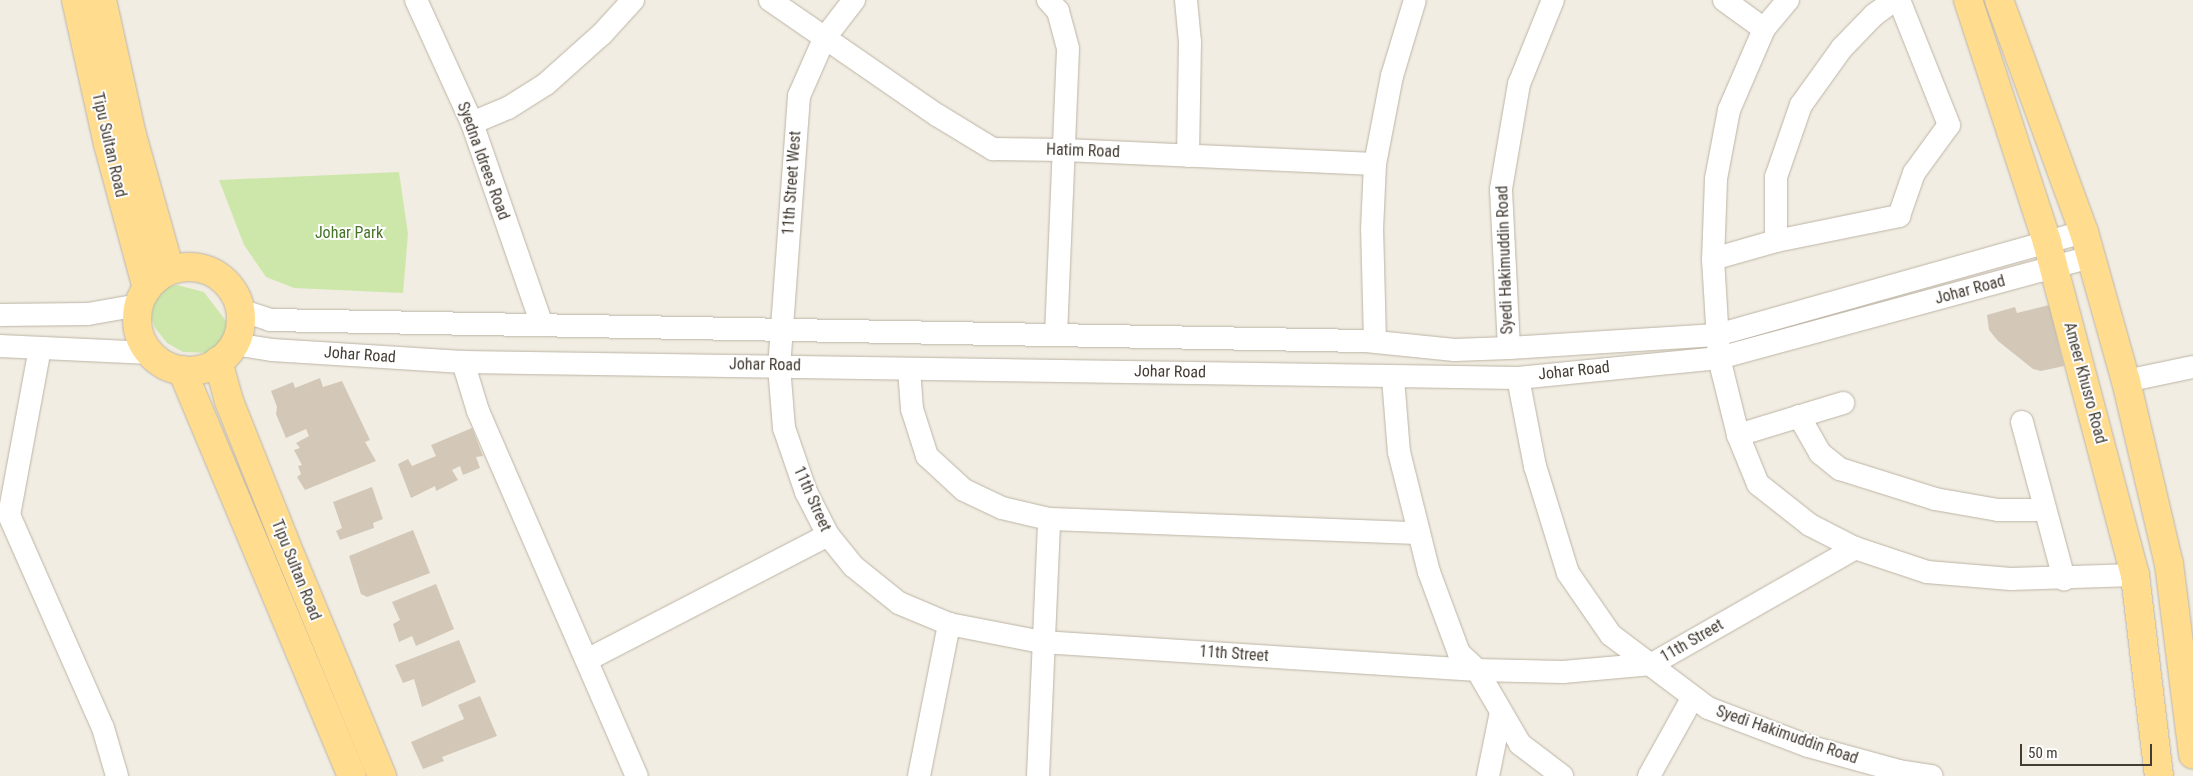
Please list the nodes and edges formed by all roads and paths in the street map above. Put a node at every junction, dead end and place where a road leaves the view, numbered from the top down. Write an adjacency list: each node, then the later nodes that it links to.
1 (76, 0): 28 (main road, Tipu Sultan Road)
2 (102, 0): 27 (main road, Tipu Sultan Road)
3 (416, 0): 19 (street, Syedna Idrees Road)
4 (633, 0): 19 (street)
5 (770, 0): 18 (street, Hatim Road)
6 (854, 0): 18 (street, 11th Street West)
7 (1048, 0): 20 (street)
8 (1186, 0): 21 (street)
9 (1415, 0): 22 (street)
10 (1553, 0): 38 (street, Syedi Hakimuddin Road)
11 (1724, 0): 17 (street)
12 (1788, 0): 17 (street)
13 (1895, 0): 23 (street)
14 (1899, 0): 23 (street)
15 (1968, 0): 25 (main road, Ameer Khusro Road)
16 (1999, 0): 24 (main road)
17 (1764, 29): 26 (street)
18 (824, 39): 20 (street, Hatim Road); 32 (street, 11th Street West)
19 (472, 123): 31 (street, Syedna Idrees Road)
20 (1064, 150): 21 (street, Hatim Road); 33 (street)
21 (1188, 156): 22 (street, Hatim Road)
22 (1375, 164): 35 (street)
23 (1776, 241): 26 (street)
24 (2088, 245): 25 (street, Johar Road); 51 (main road)
25 (2051, 254): 34 (street, Johar Road); 41 (street, Johar Road); 62 (main road, Ameer Khusro Road)
26 (1712, 259): 34 (street)
27 (170, 270): 28 (main road); 29 (main road)
28 (143, 297): 30 (street); 39 (main road)
29 (240, 310): 31 (street, Johar Road); 40 (main road)
30 (0, 314)
31 (542, 325): 32 (street, Johar Road)
32 (782, 331): 33 (street, Johar Road); 43 (street, 11th Street)
33 (1045, 334): 35 (street, Johar Road); 46 (street)
34 (1717, 335): 38 (street, Johar Road); 41 (street)
35 (1371, 341): 38 (street, Johar Road); 48 (street)
36 (0, 346): 37 (street)
37 (40, 348): 39 (street); 57 (street)
38 (1508, 348)
39 (150, 353): 47 (main road)
40 (226, 353): 42 (street, Johar Road); 47 (main road); 74 (main road, Tipu Sultan Road)
41 (1719, 358): 50 (street, Johar Road); 55 (street)
42 (463, 362): 43 (street, Johar Road); 66 (street)
43 (779, 366): 45 (street, Johar Road); 60 (street, 11th Street)
44 (2193, 366): 51 (street)
45 (909, 369): 46 (street, Johar Road); 58 (street)
46 (1035, 369): 48 (street, Johar Road)
47 (182, 370): 73 (main road, Tipu Sultan Road)
48 (1368, 376): 49 (street, Johar Road)
49 (1393, 378): 50 (street, Johar Road); 59 (street)
50 (1518, 378): 67 (street, Syedi Hakimuddin Road)
51 (2126, 381): 71 (main road)
52 (1843, 403): 53 (street)
53 (1799, 416): 55 (street); 56 (street)
54 (2022, 422): 56 (street)
55 (1738, 435): 61 (street)
56 (2045, 510): 63 (street)
57 (4, 517): 72 (street)
58 (1049, 519): 59 (street); 65 (street)
59 (1419, 533): 68 (street)
60 (828, 535): 64 (street, 11th Street); 66 (street)
61 (1856, 548): 63 (street); 67 (street, 11th Street)
62 (2135, 575): 63 (street); 82 (main road, Ameer Khusro Road)
63 (2064, 580)
64 (949, 624): 65 (street, 11th Street); 76 (street)
65 (1042, 642): 68 (street, 11th Street); 77 (street)
66 (587, 660): 75 (street)
67 (1652, 664): 68 (street, 11th Street); 69 (street, Syedi Hakimuddin Road)
68 (1477, 670): 70 (street)
69 (1693, 697): 80 (street); 81 (street, Syedi Hakimuddin Road)
70 (1501, 712): 78 (street); 79 (street)
71 (2193, 754)
72 (117, 776)
73 (352, 776)
74 (382, 776)
75 (636, 776)
76 (919, 776)
77 (1038, 776)
78 (1488, 776)
79 (1562, 776)
80 (1650, 776)
81 (1932, 776)
82 (2159, 776)

